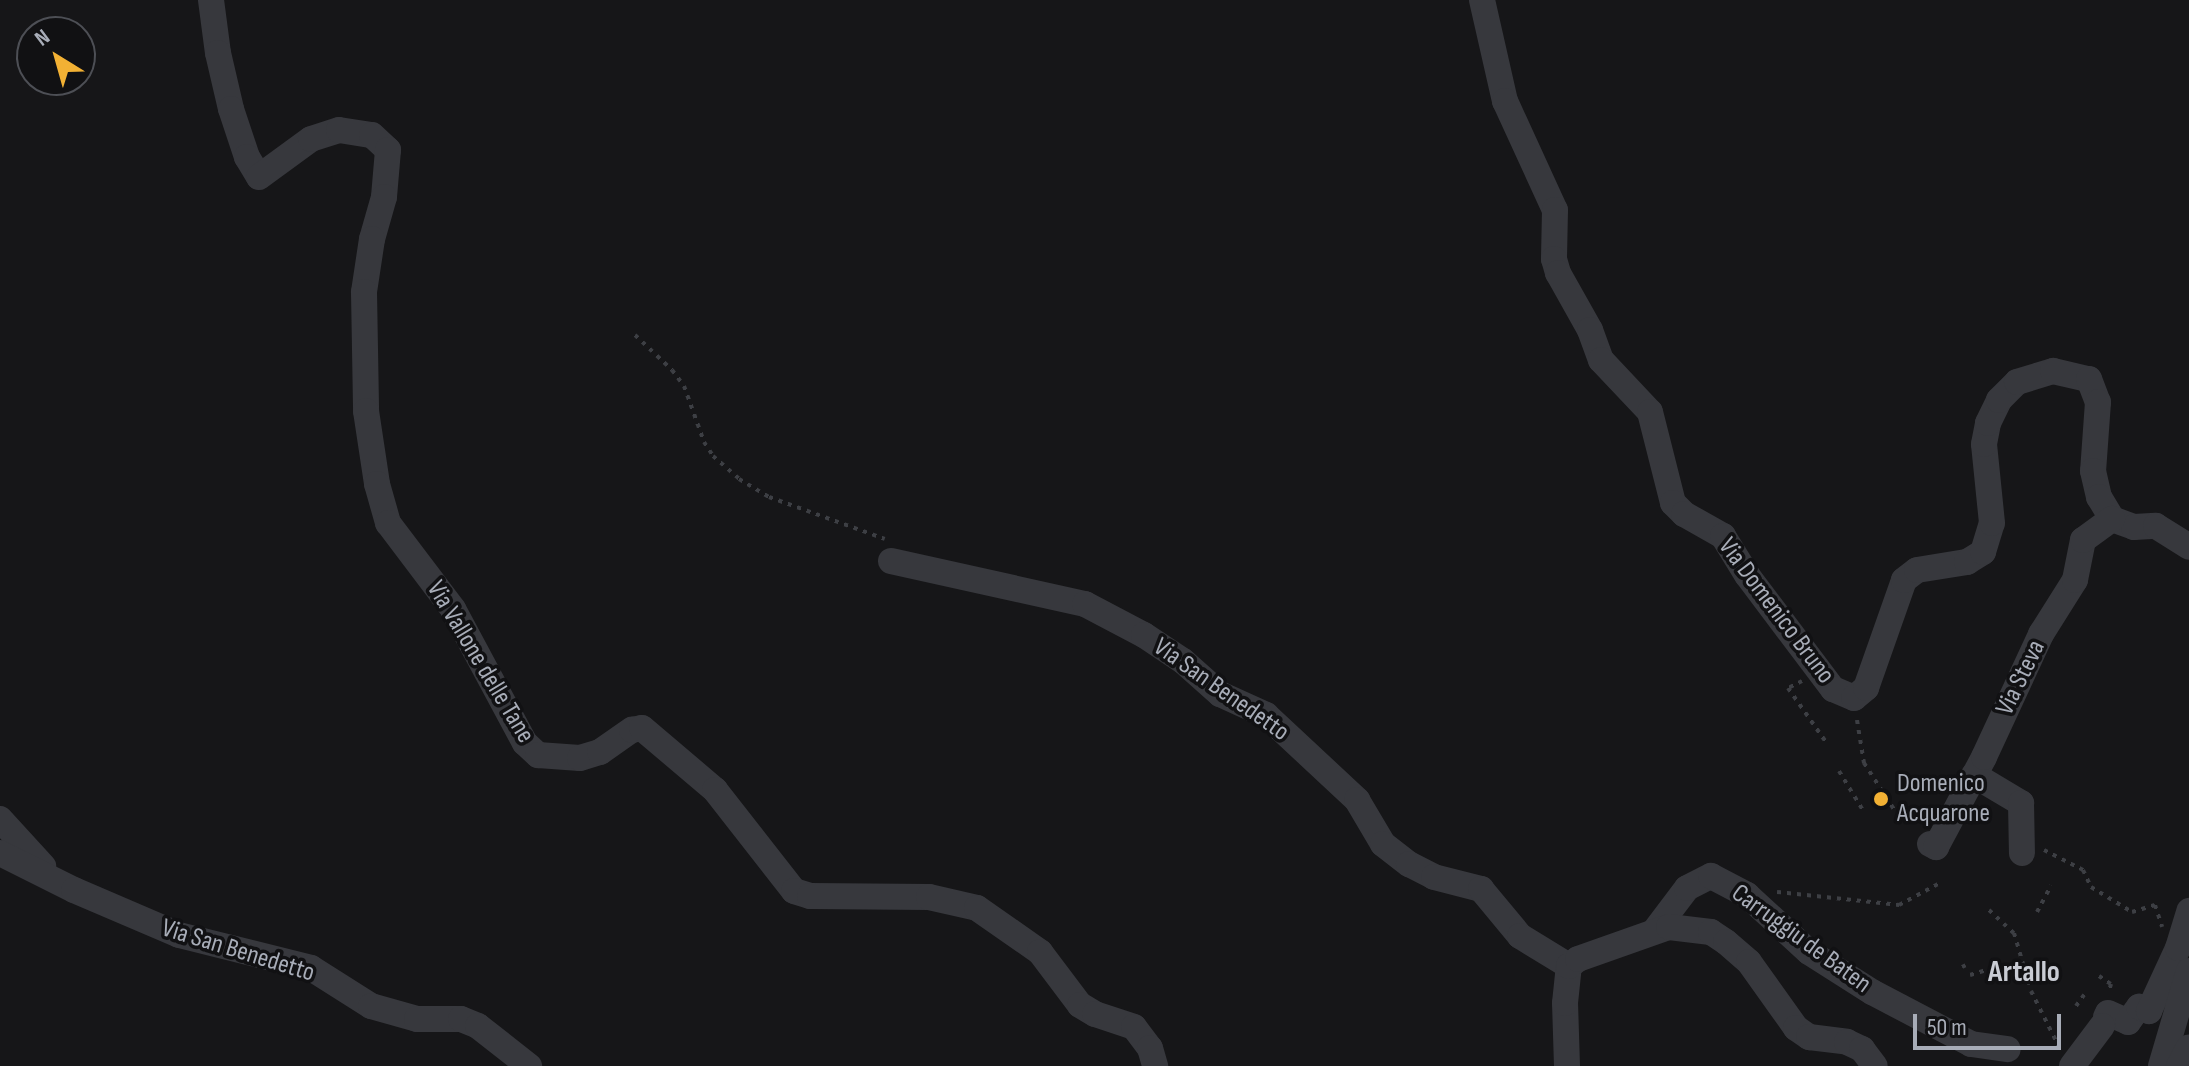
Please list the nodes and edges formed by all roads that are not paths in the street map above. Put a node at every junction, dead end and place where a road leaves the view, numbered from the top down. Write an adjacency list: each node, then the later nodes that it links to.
1 (211, 0): 20 (street, Via Vallone delle Tane)
2 (1482, 0): 3 (street, Via Domenico Bruno)
3 (2112, 519): 4 (street); 6 (street, Via Steva)
4 (2189, 547)
5 (894, 554): 14 (street, Via San Benedetto)
6 (1979, 766): 8 (street, Via Steva); 10 (street)
7 (0, 819): 11 (street, Via San Benedetto)
8 (1933, 846)
9 (0, 853): 11 (street, Via San Benedetto)
10 (2022, 853)
11 (74, 890): 19 (street, Via San Benedetto)
12 (2189, 911): 18 (street)
13 (1656, 929): 14 (street); 17 (street, Carruggiu de Baten); 22 (street)
14 (1569, 966): 21 (street)
15 (2189, 971): 23 (street)
16 (2189, 1047): 24 (street)
17 (2008, 1049)
18 (2066, 1058)
19 (529, 1066)
20 (1155, 1066)
21 (1567, 1066)
22 (1875, 1066)
23 (2161, 1066)
24 (2179, 1066)

